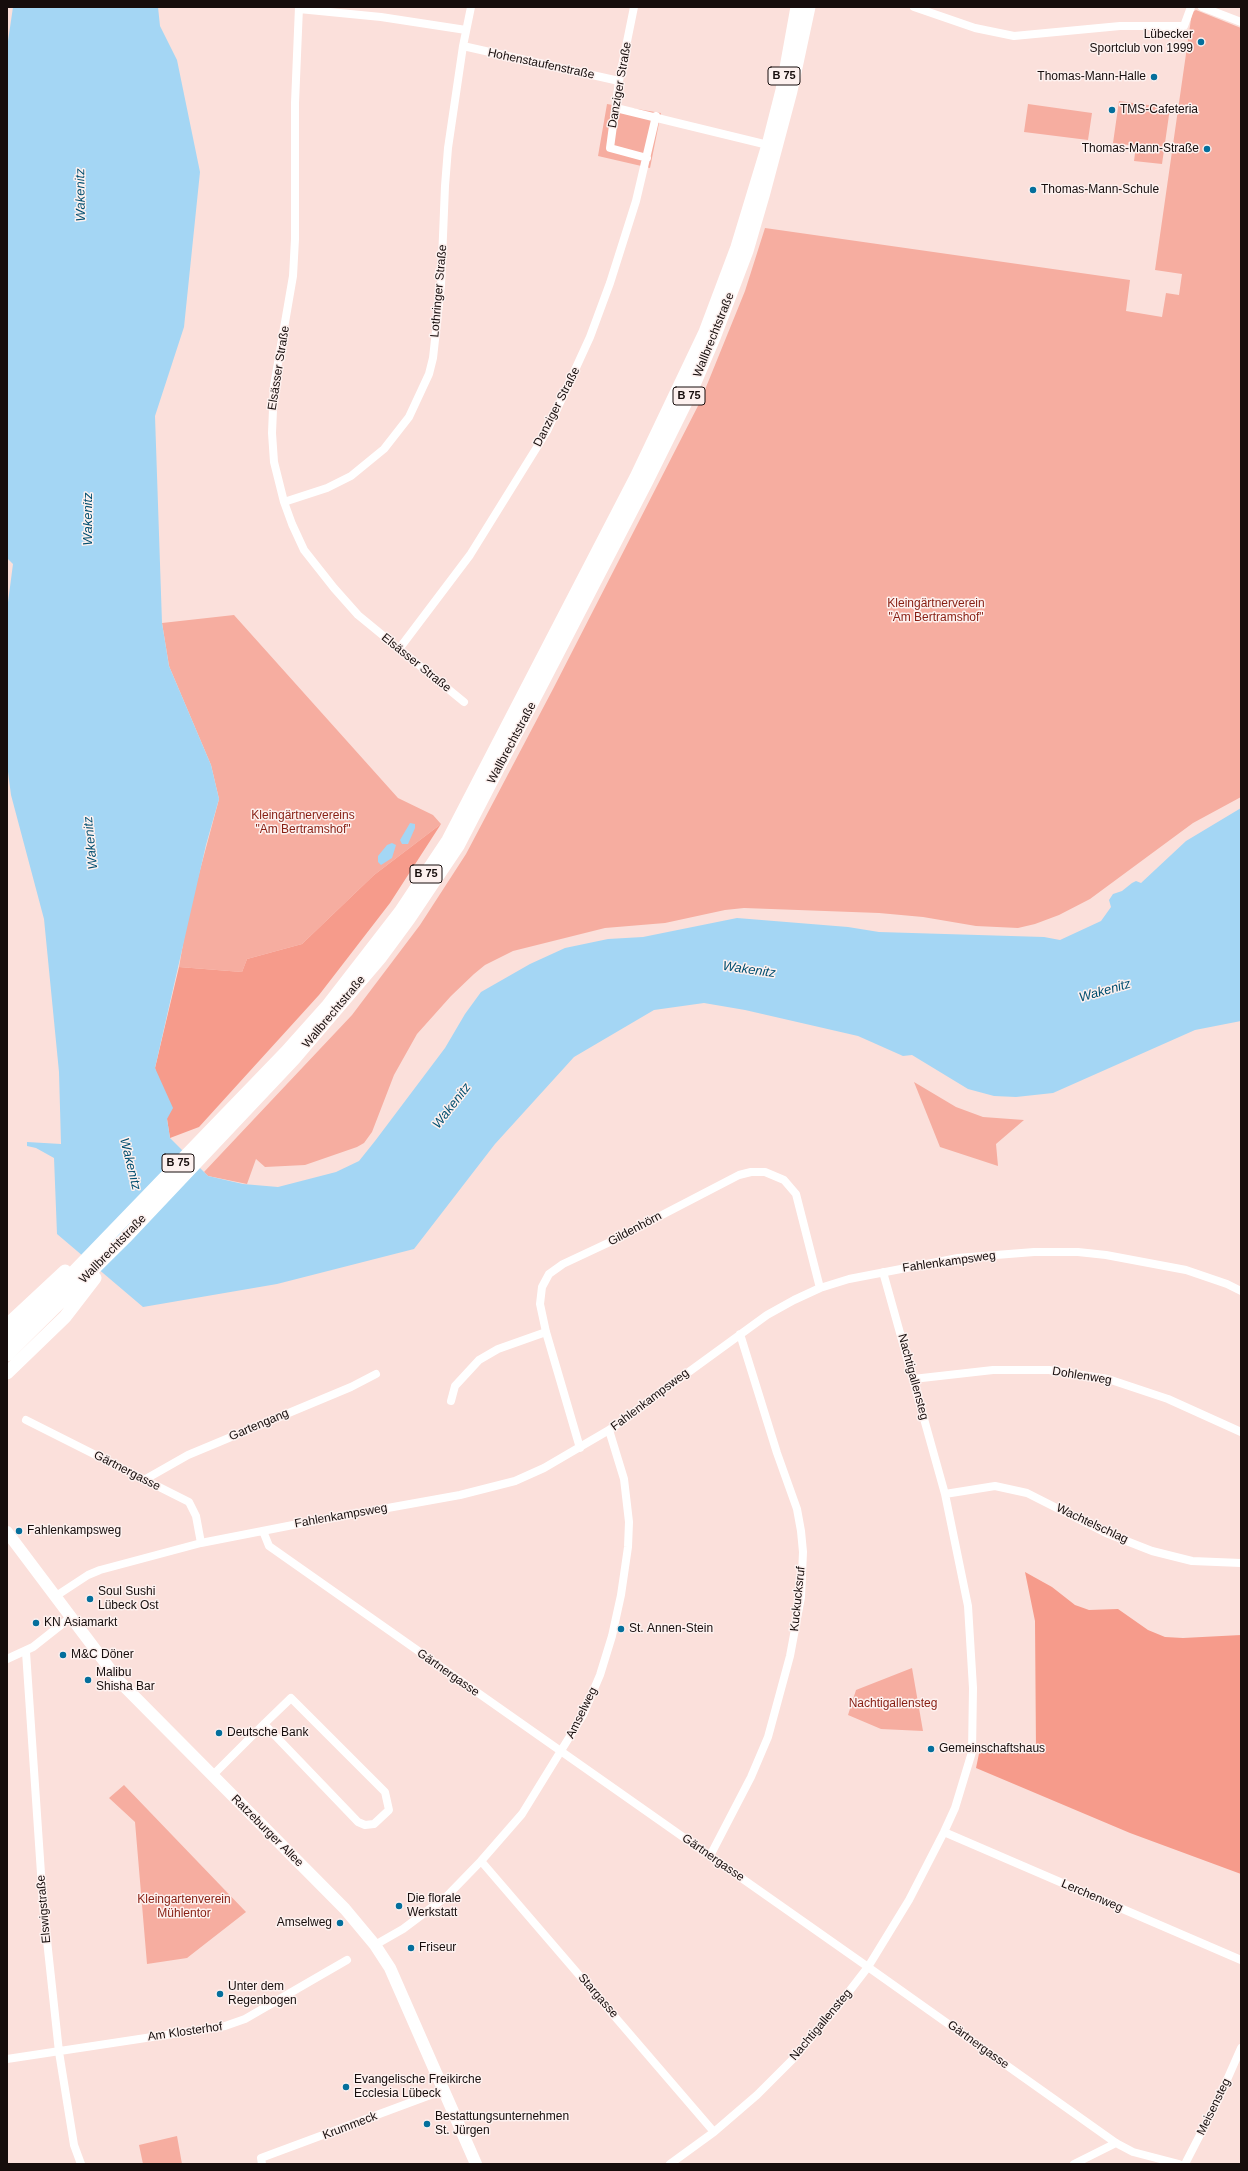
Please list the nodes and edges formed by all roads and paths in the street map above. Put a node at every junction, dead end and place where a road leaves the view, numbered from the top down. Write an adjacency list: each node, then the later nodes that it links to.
1 (471, 7): 10 (street, Lothringer Straße)
2 (634, 7): 12 (street, Danziger Straße)
3 (797, 7): 15 (main road, Wallbrechtstraße / B 75)
4 (809, 7): 20 (main road, Wallbrechtstraße / B 75)
5 (914, 7): 6 (street)
6 (1191, 7)
7 (1202, 7): 9 (street)
8 (299, 8): 10 (street); 17 (street, Elsässer Straße)
9 (1241, 22)
10 (466, 30): 11 (street, Lothringer Straße)
11 (462, 46): 12 (street, Hohenstaufenstraße); 17 (street, Lothringer Straße)
12 (619, 81): 13 (street, Danziger Straße)
13 (616, 108): 14 (street); 16 (street, Danziger Straße)
14 (656, 116): 15 (street); 16 (street, Danziger Straße)
15 (768, 145): 20 (main road, Wallbrechtstraße / B 75)
16 (647, 158): 18 (street, Danziger Straße)
17 (284, 502): 18 (street, Elsässer Straße)
18 (399, 649): 19 (street, Elsässer Straße)
19 (464, 702)
20 (245, 1102): 21 (main road, Wallbrechtstraße / B 75)
21 (121, 1233): 25 (main road); 28 (main road, Wallbrechtstraße / B 75); 29 (main road, Wallbrechtstraße / B 75); 30 (main road)
22 (883, 1272): 23 (street, Fahlenkampsweg); 24 (street, Fahlenkampsweg); 32 (street, Nachtigallensteg)
23 (820, 1288): 26 (street, Gildenhörn); 27 (street, Fahlenkampsweg)
24 (1241, 1291)
25 (7, 1325)
26 (546, 1332): 33 (street); 37 (street, Gildenhörn)
27 (740, 1334): 35 (street, Fahlenkampsweg); 52 (street, Kuckucksruf)
28 (7, 1341)
29 (7, 1355)
30 (7, 1373)
31 (376, 1374): 38 (street, Gartengang)
32 (913, 1379): 36 (street, Dohlenweg); 39 (street, Nachtigallensteg)
33 (451, 1401)
34 (26, 1420): 38 (street, Gärtnergasse)
35 (609, 1430): 37 (street, Fahlenkampsweg); 49 (street, Amselweg)
36 (1241, 1432)
37 (580, 1448): 40 (street, Fahlenkampsweg)
38 (144, 1480): 42 (street, Gärtnergasse)
39 (945, 1494): 43 (street, Wachtelschlag); 51 (street, Nachtigallensteg)
40 (263, 1530): 42 (street, Fahlenkampsweg); 49 (street, Gärtnergasse)
41 (7, 1532): 44 (main road, Ratzeburger Allee)
42 (201, 1543): 44 (street, Fahlenkampsweg)
43 (1241, 1563)
44 (56, 1596): 45 (main road, Ratzeburger Allee)
45 (71, 1617): 46 (street); 50 (main road, Ratzeburger Allee)
46 (26, 1652): 47 (street); 59 (street, Elswigstraße)
47 (7, 1659)
48 (264, 1724): 48 (street); 50 (street)
49 (561, 1753): 52 (street, Gärtnergasse); 53 (street, Amselweg)
50 (212, 1776): 54 (main road, Ratzeburger Allee)
51 (944, 1832): 56 (street, Lerchenweg); 57 (street, Nachtigallensteg)
52 (710, 1856): 57 (street, Gärtnergasse)
53 (481, 1861): 54 (street, Amselweg); 62 (street, Stargasse)
54 (375, 1945): 61 (main road, Ratzeburger Allee)
55 (347, 1960): 59 (street, Am Klosterhof)
56 (1241, 1960)
57 (868, 1967): 62 (street, Nachtigallensteg); 63 (street, Gärtnergasse)
58 (1241, 2048): 70 (street, Meisensteg)
59 (59, 2052): 60 (street, Am Klosterhof); 64 (street, Elswigstraße)
60 (7, 2059)
61 (444, 2090): 65 (street, Krummeck); 66 (main road, Ratzeburger Allee)
62 (714, 2132): 67 (street, Nachtigallensteg)
63 (1116, 2143): 68 (street); 69 (street, Gärtnergasse)
64 (81, 2164)
65 (262, 2164)
66 (476, 2164)
67 (670, 2164)
68 (1074, 2164)
69 (1179, 2164)
70 (1185, 2164)

